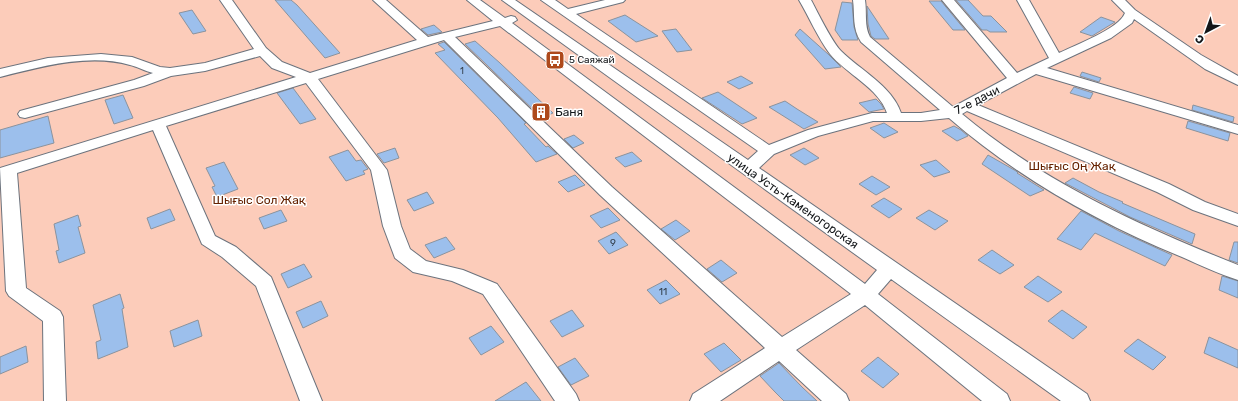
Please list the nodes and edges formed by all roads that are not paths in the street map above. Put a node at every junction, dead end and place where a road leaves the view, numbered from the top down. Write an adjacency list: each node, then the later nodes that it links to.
1 (226, 0): 18 (street)
2 (379, 0): 17 (street)
3 (473, 0): 15 (street)
4 (508, 0): 14 (street, улица Усть-Каменогорская)
5 (547, 0): 13 (street)
6 (618, 0): 13 (street)
7 (805, 0): 28 (street)
8 (859, 0): 26 (street)
9 (948, 0): 24 (street)
10 (1023, 0): 19 (street)
11 (1118, 0): 12 (street)
12 (1131, 12): 19 (street, 7-е дачи); 25 (street)
13 (567, 13): 31 (street)
14 (528, 15): 15 (street); 32 (street, улица Усть-Каменогорская)
15 (503, 22): 16 (street); 37 (street)
16 (446, 35): 17 (street); 38 (street)
17 (425, 41): 23 (street)
18 (262, 51): 21 (street); 23 (street)
19 (1056, 59): 20 (street, 7-е дачи)
20 (1034, 69): 24 (street, 7-е дачи); 30 (street)
21 (169, 72): 22 (street); 27 (street)
22 (0, 73)
23 (310, 77): 29 (street); 41 (street)
24 (1016, 80): 26 (street, 7-е дачи)
25 (1238, 82)
26 (959, 109): 28 (street, 7-е дачи); 34 (street); 36 (street)
27 (25, 114)
28 (895, 116): 31 (street, 7-е дачи)
29 (158, 124): 33 (street); 40 (street)
30 (1238, 130)
31 (768, 151): 32 (street, 7-е дачи)
32 (748, 169): 35 (street, улица Усть-Каменогорская)
33 (5, 172): 39 (street)
34 (1238, 220)
35 (890, 268): 37 (street); 45 (street, улица Усть-Каменогорская)
36 (1238, 273)
37 (866, 295): 38 (street); 44 (street)
38 (782, 349): 42 (street); 43 (street)
39 (55, 401)
40 (311, 401)
41 (568, 401)
42 (701, 401)
43 (838, 401)
44 (999, 401)
45 (1079, 401)

